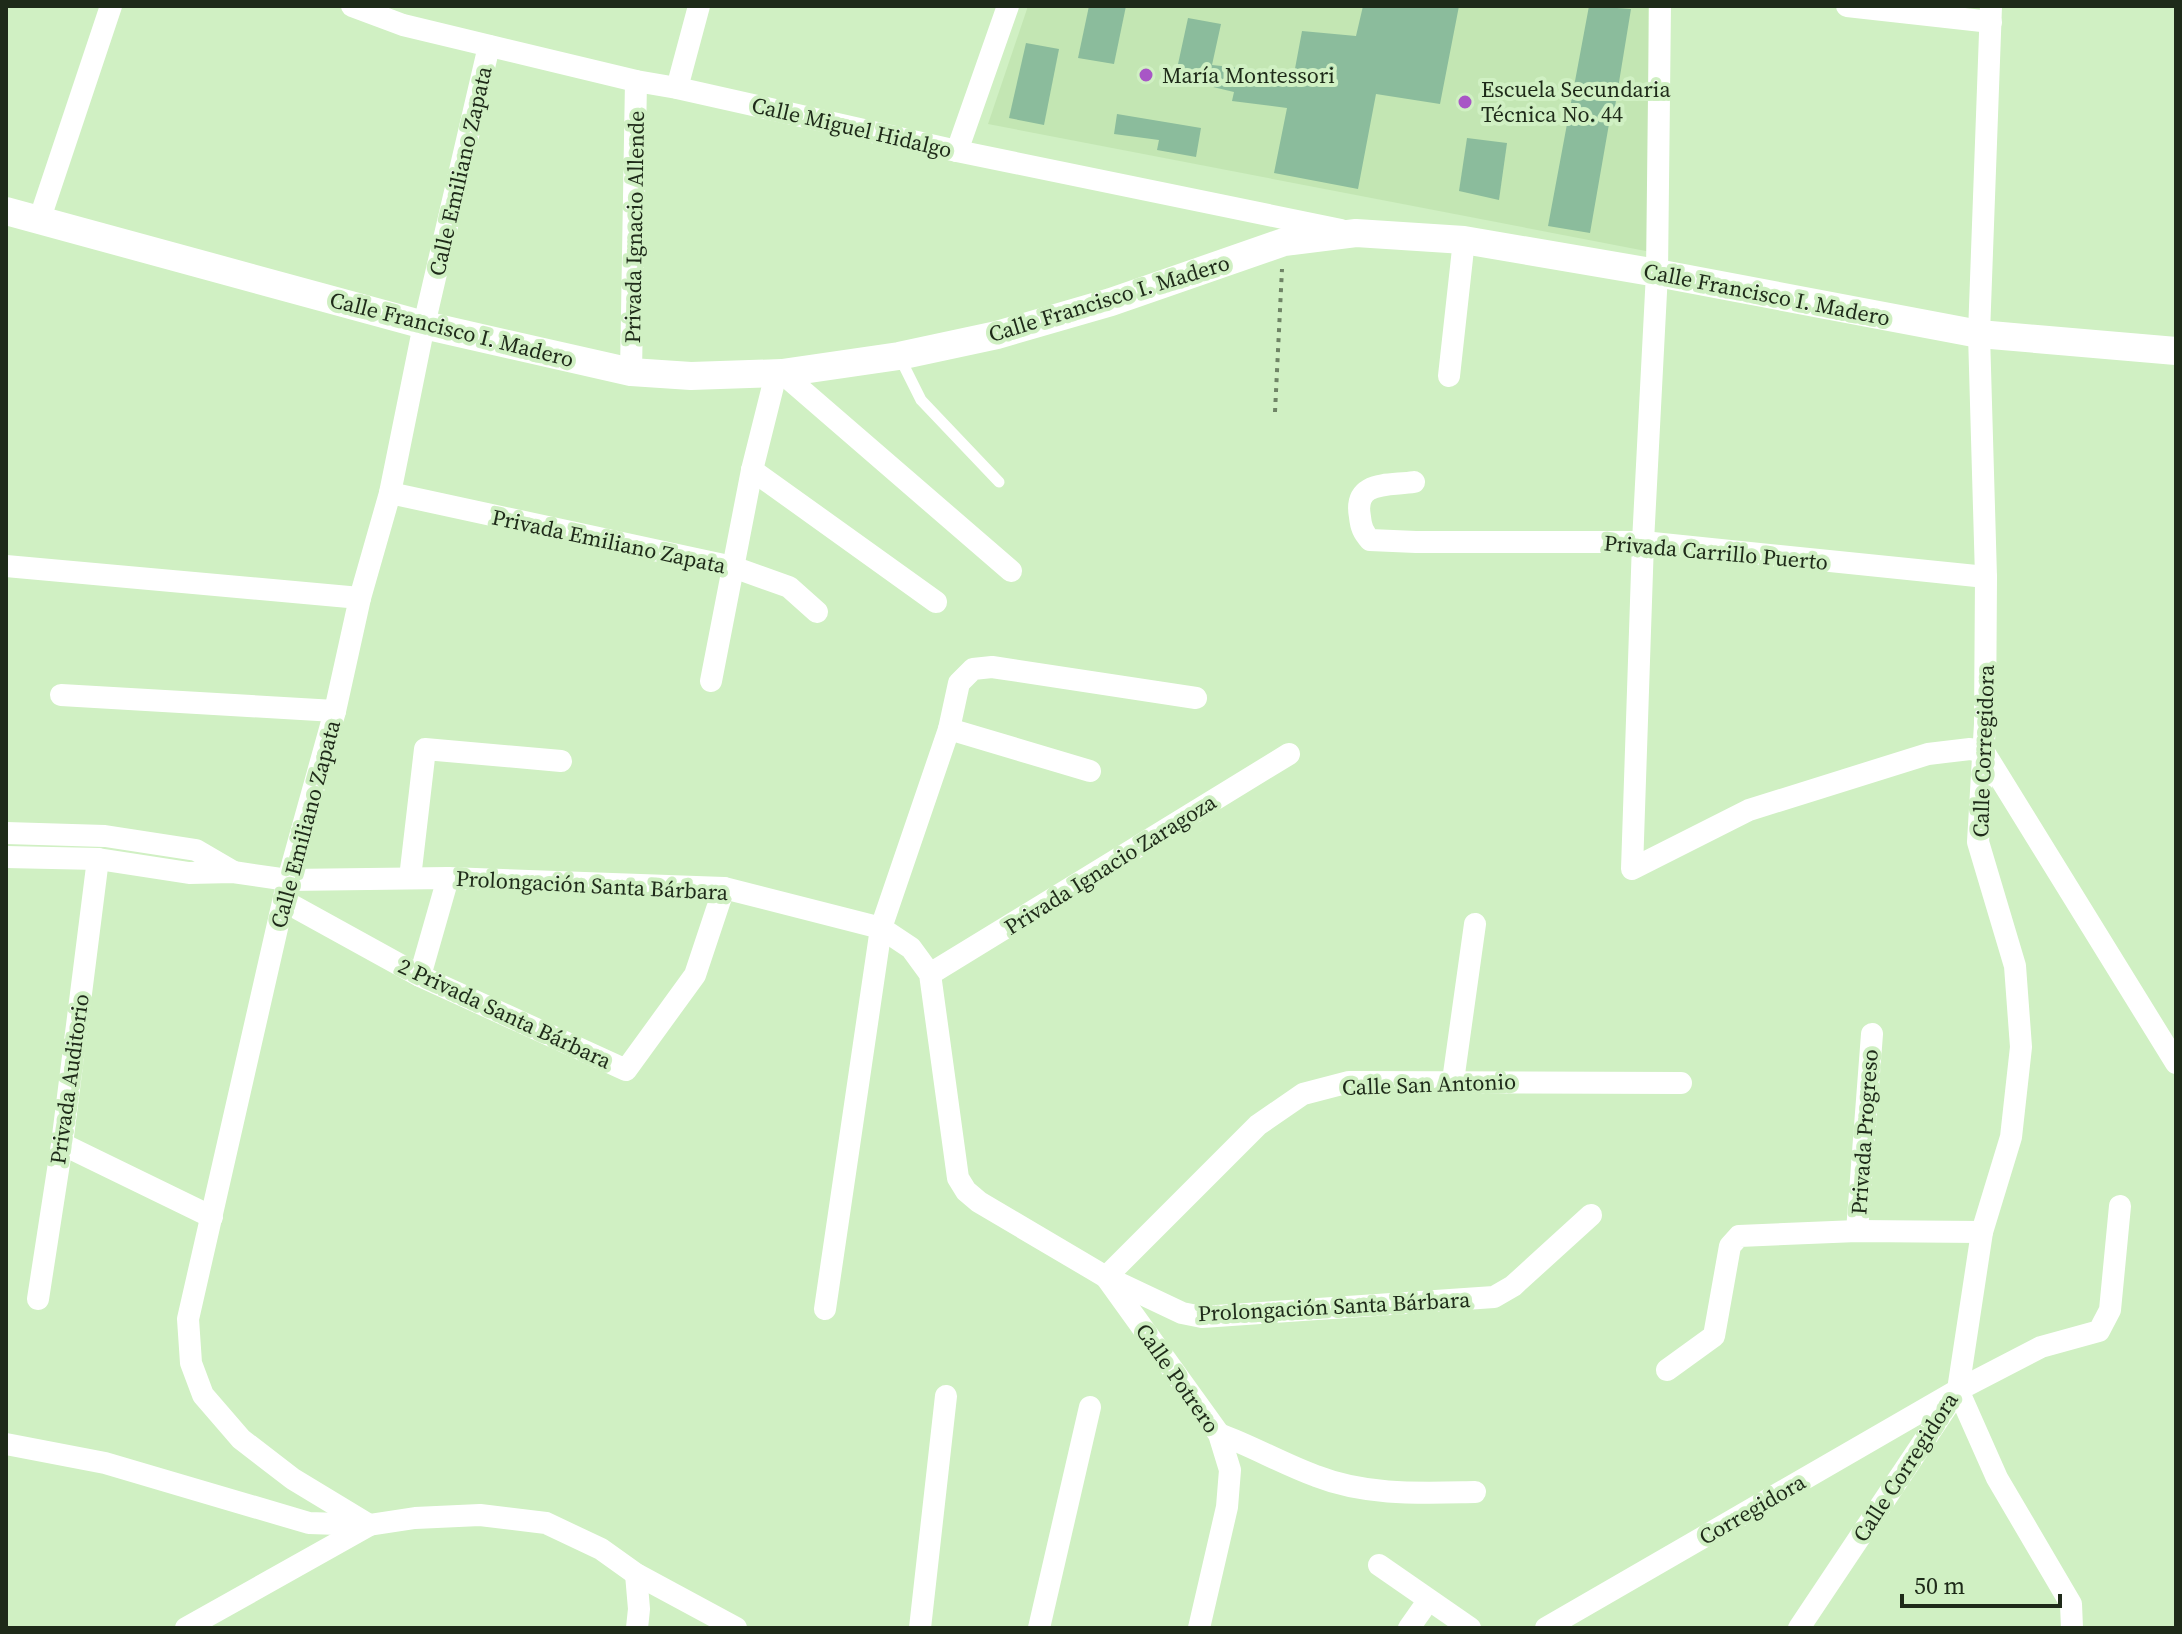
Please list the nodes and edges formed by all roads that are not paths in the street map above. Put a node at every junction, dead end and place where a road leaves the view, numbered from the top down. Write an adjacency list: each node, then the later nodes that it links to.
1 (111, 6): 14 (street)
2 (352, 6): 8 (street, Calle Miguel Hidalgo)
3 (699, 6): 11 (street)
4 (1008, 6): 12 (street)
5 (1660, 6): 17 (street)
6 (1847, 6): 7 (street)
7 (1991, 14): 19 (street, Calle Corregidora)
8 (406, 15): 9 (street, Calle Miguel Hidalgo)
9 (489, 46): 10 (street, Calle Miguel Hidalgo); 18 (street, Calle Emiliano Zapata)
10 (636, 81): 11 (street, Calle Miguel Hidalgo); 22 (street, Privada Ignacio Allende)
11 (677, 88): 12 (street, Calle Miguel Hidalgo)
12 (957, 151): 15 (street, Calle Miguel Hidalgo)
13 (6, 211): 14 (street, Calle Francisco I. Madero)
14 (39, 221): 18 (street, Calle Francisco I. Madero)
15 (1356, 233): 16 (street, Calle Francisco I. Madero); 21 (street, Calle Francisco I. Madero)
16 (1464, 240): 17 (street, Calle Francisco I. Madero); 24 (street)
17 (1657, 273): 19 (street, Calle Francisco I. Madero); 29 (street)
18 (424, 325): 22 (street, Calle Francisco I. Madero); 28 (street, Calle Emiliano Zapata)
19 (1979, 334): 20 (street, Calle Francisco I. Madero); 33 (street, Calle Corregidora)
20 (2176, 351)
21 (899, 356): 23 (street, Calle Francisco I. Madero); 26 (lane)
22 (631, 372): 23 (street, Calle Francisco I. Madero)
23 (779, 374): 25 (street); 32 (street)
24 (1449, 376)
25 (752, 470): 31 (street); 35 (street)
26 (999, 482)
27 (1414, 482): 29 (street, Privada Carrillo Puerto)
28 (390, 493): 31 (street, Privada Emiliano Zapata); 34 (street, Calle Emiliano Zapata)
29 (1643, 542): 33 (street, Privada Carrillo Puerto); 42 (street)
30 (6, 566): 34 (street)
31 (733, 567): 36 (street, Privada Emiliano Zapata); 37 (street)
32 (1011, 571)
33 (1986, 577): 42 (street, Calle Corregidora)
34 (360, 598): 40 (street, Calle Emiliano Zapata)
35 (936, 602)
36 (817, 612)
37 (711, 681)
38 (61, 695): 40 (street)
39 (1196, 698): 41 (street)
40 (335, 711): 53 (street, Calle Emiliano Zapata)
41 (949, 729): 45 (street); 55 (street)
42 (1984, 752): 59 (street); 67 (street, Calle Corregidora)
43 (1289, 754): 56 (street, Privada Ignacio Zaragoza)
44 (561, 761): 50 (street)
45 (1090, 771)
46 (6, 833): 49 (street, Prolongación Santa Bárbara)
47 (6, 857): 48 (street, Prolongación Santa Bárbara)
48 (98, 859): 49 (street, Prolongación Santa Bárbara); 62 (street, Privada Auditorio)
49 (233, 872): 53 (street, Prolongación Santa Bárbara)
50 (410, 878): 51 (street, Prolongación Santa Bárbara); 53 (street, Prolongación Santa Bárbara)
51 (448, 878): 52 (street, Prolongación Santa Bárbara); 57 (street)
52 (724, 888): 55 (street, Prolongación Santa Bárbara); 57 (street, 2 Privada Santa Bárbara)
53 (286, 890): 57 (street, 2 Privada Santa Bárbara); 65 (street, Calle Emiliano Zapata)
54 (1475, 924): 60 (street)
55 (881, 928): 56 (street, Prolongación Santa Bárbara); 70 (street)
56 (930, 974): 68 (street, Prolongación Santa Bárbara)
57 (420, 976)
58 (1872, 1034): 66 (street, Privada Progreso)
59 (2176, 1063)
60 (1453, 1081): 61 (street, Calle San Antonio); 68 (street, Calle San Antonio)
61 (1681, 1083)
62 (62, 1144): 65 (street); 69 (street, Privada Auditorio)
63 (2120, 1206): 72 (street, Corregidora)
64 (1591, 1215): 68 (street, Prolongación Santa Bárbara)
65 (212, 1217): 78 (street, Calle Emiliano Zapata)
66 (1857, 1231): 67 (street, Privada Progreso); 71 (street, Privada Progreso)
67 (1982, 1232): 72 (street, Calle Corregidora)
68 (1106, 1277): 75 (street, Calle Potrero)
69 (38, 1299)
70 (825, 1309)
71 (1667, 1370)
72 (1958, 1390): 90 (street, Corregidora); 91 (street, Calle Corregidora); 92 (street)
73 (946, 1396): 85 (street)
74 (1090, 1407): 86 (street)
75 (1219, 1434): 77 (street); 87 (street, Calle Potrero)
76 (6, 1444): 78 (street)
77 (1475, 1492)
78 (369, 1525): 80 (street); 82 (street)
79 (1379, 1565): 81 (street)
80 (636, 1574): 83 (street); 84 (street)
81 (1428, 1601): 88 (street); 89 (street)
82 (186, 1628)
83 (637, 1628)
84 (736, 1628)
85 (920, 1628)
86 (1039, 1628)
87 (1199, 1628)
88 (1409, 1628)
89 (1470, 1628)
90 (1546, 1628)
91 (1799, 1628)
92 (2072, 1628)

